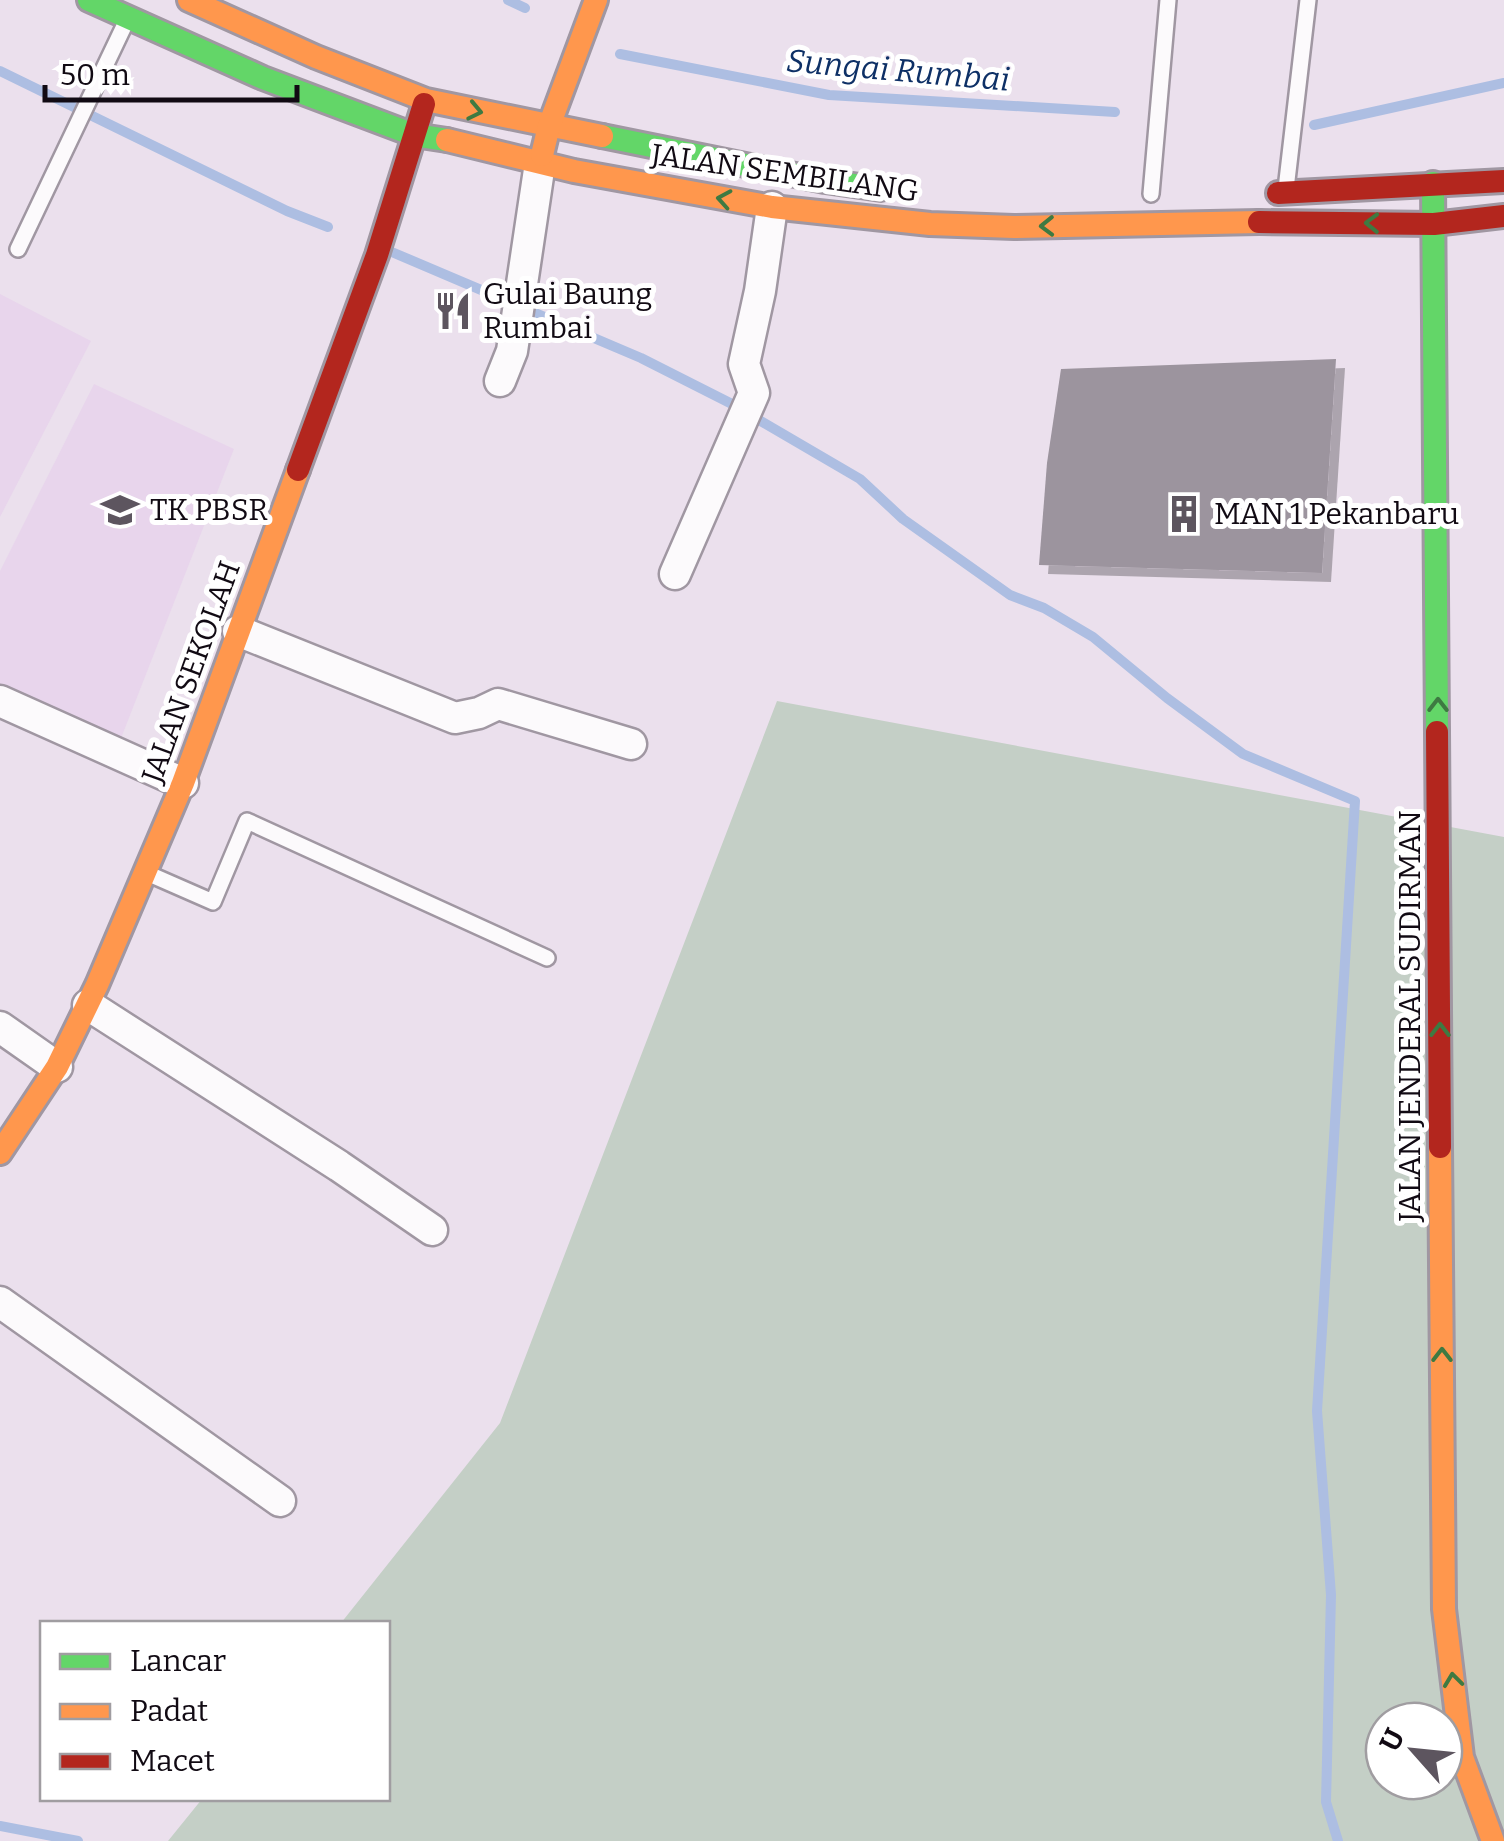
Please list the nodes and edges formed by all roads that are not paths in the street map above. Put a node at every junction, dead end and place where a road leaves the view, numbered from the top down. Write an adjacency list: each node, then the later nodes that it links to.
1 (89, 0): 6 (main road, JALAN SEMBILANG)
2 (189, 0): 7 (main road, JALAN SEMBILANG)
3 (596, 0): 8 (main road)
4 (1168, 0): 16 (lane)
5 (1308, 0): 13 (lane)
6 (129, 17): 9 (main road, JALAN SEMBILANG); 20 (lane)
7 (426, 100): 8 (main road, JALAN SEMBILANG, one-way to 8); 9 (main road, JALAN SEKOLAH)
8 (549, 126): 10 (main road); 14 (main road, JALAN SEMBILANG)
9 (414, 134): 10 (main road, JALAN SEMBILANG); 23 (main road, JALAN SEKOLAH)
10 (540, 164): 17 (main road, JALAN SEMBILANG, one-way to 10); 21 (street)
11 (1504, 181): 12 (main road)
12 (1433, 184): 13 (main road); 19 (main road, JALAN JENDERAL SUDIRMAN)
13 (1286, 192): 15 (main road)
14 (910, 193)
15 (1248, 193)
16 (1152, 194)
17 (772, 208): 19 (main road, JALAN SEMBILANG, one-way to 17); 22 (street)
18 (1504, 216): 19 (main road, JALAN SEMBILANG)
19 (1434, 224): 36 (main road, JALAN JENDERAL SUDIRMAN, one-way to 19)
20 (18, 248)
21 (500, 381)
22 (675, 574)
23 (238, 630): 25 (street); 26 (main road, JALAN SEKOLAH)
24 (0, 701): 26 (street)
25 (631, 744)
26 (182, 783): 27 (main road, JALAN SEKOLAH)
27 (145, 872): 28 (lane); 29 (main road, JALAN SEKOLAH)
28 (548, 958)
29 (88, 1005): 31 (main road, JALAN SEKOLAH); 33 (street)
30 (0, 1027): 31 (street)
31 (58, 1067): 32 (main road, JALAN SEKOLAH)
32 (0, 1153)
33 (432, 1230)
34 (0, 1302): 35 (street)
35 (280, 1501)
36 (1493, 1841)

